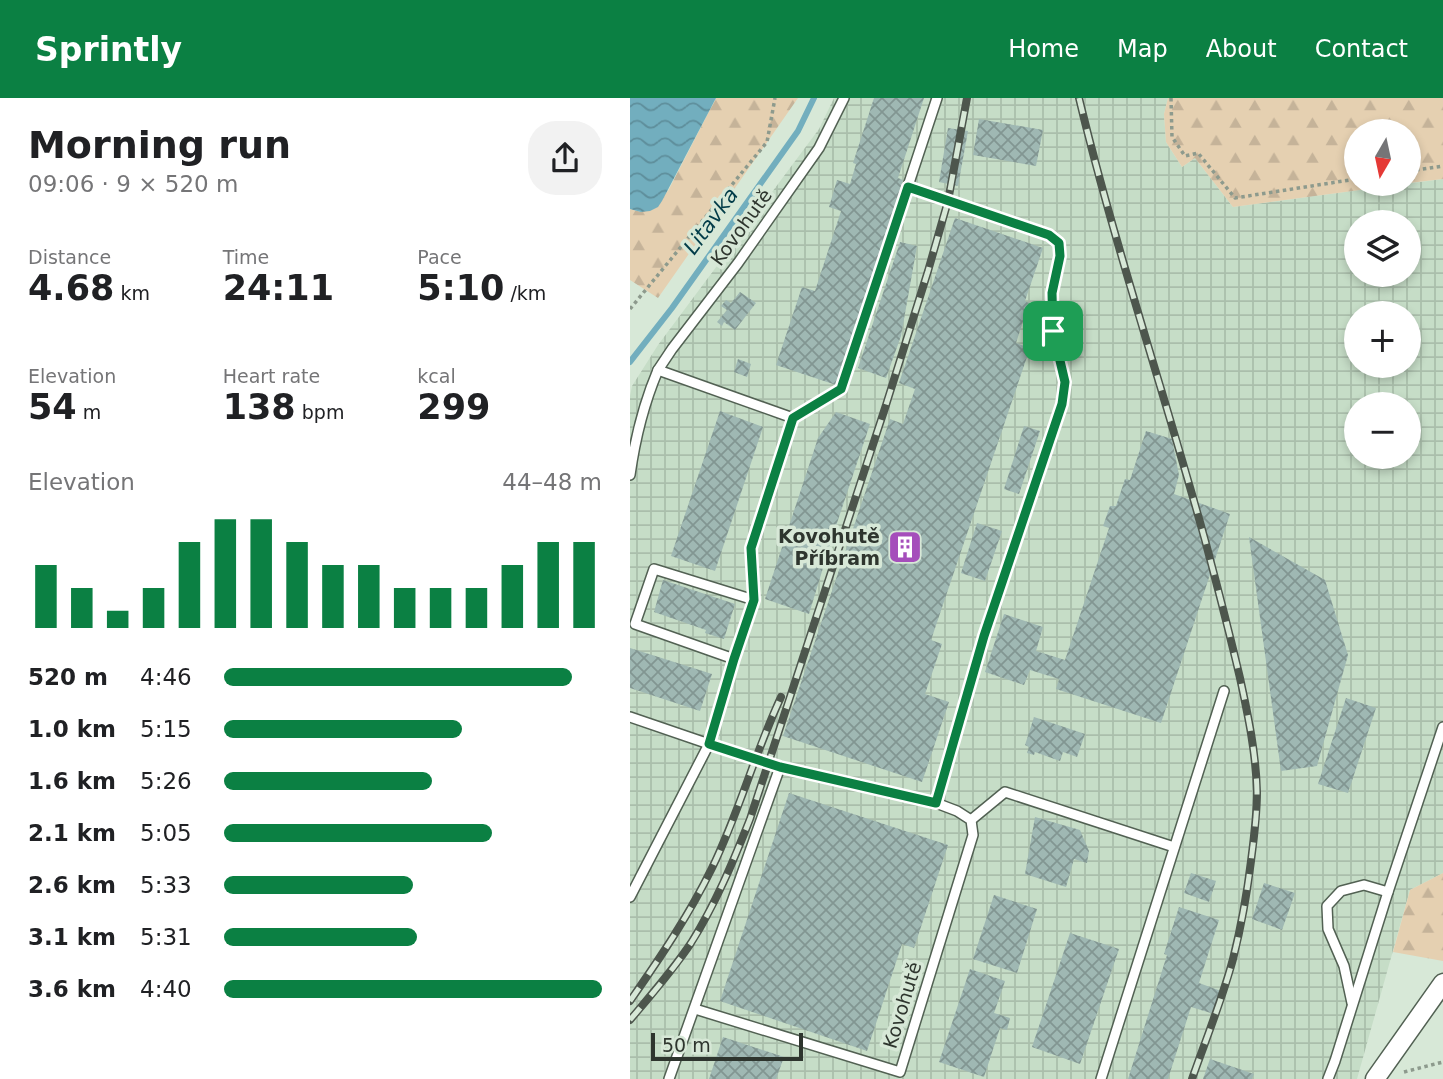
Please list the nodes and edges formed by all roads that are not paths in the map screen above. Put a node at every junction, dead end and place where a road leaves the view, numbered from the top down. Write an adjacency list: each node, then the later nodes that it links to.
1 (844, 98): 4 (lane, Kovohutě)
2 (937, 98): 3 (lane)
3 (908, 187): 5 (lane); 14 (lane)
4 (658, 370): 5 (lane); 6 (lane, Kovohutě)
5 (793, 418): 7 (lane)
6 (630, 475)
7 (754, 600): 8 (lane); 8 (lane)
8 (734, 659): 12 (lane)
9 (1224, 691): 16 (lane)
10 (630, 718): 12 (lane)
11 (1443, 727): 18 (lane)
12 (709, 744): 13 (lane); 17 (lane)
13 (780, 767): 14 (lane); 22 (lane)
14 (936, 803): 15 (lane)
15 (971, 820): 16 (lane); 22 (lane, Kovohutě)
16 (1174, 847): 25 (lane)
17 (634, 880): 19 (lane)
18 (1388, 892): 21 (lane); 21 (lane)
19 (630, 897)
20 (1443, 983): 23 (street)
21 (1352, 1005): 26 (lane)
22 (695, 1009): 24 (lane)
23 (1376, 1077)
24 (669, 1079)
25 (1101, 1079)
26 (1328, 1079)

